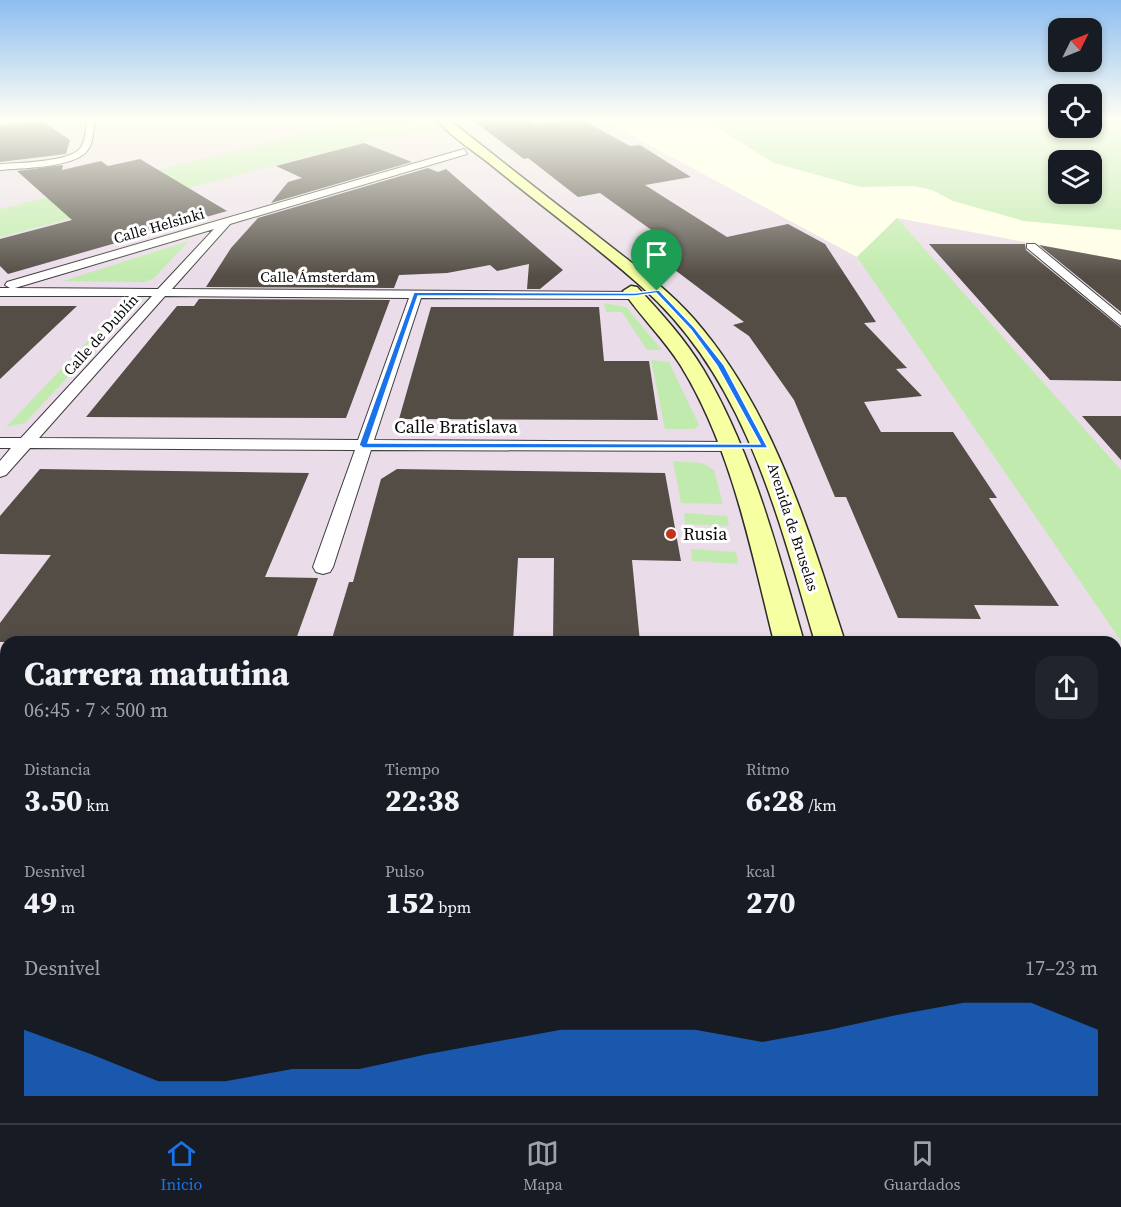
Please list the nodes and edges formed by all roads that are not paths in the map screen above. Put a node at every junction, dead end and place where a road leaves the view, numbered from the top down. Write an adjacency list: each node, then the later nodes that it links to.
1 (399, 171): 4 (street, Calle Helsinki)
2 (496, 171): 10 (main road, Avenida de Bruselas)
3 (500, 171): 7 (main road, Avenida de Bruselas)
4 (227, 222): 6 (street, Calle Helsinki); 8 (street, Calle de Dublín)
5 (1031, 246): 11 (street)
6 (0, 290): 8 (street, Calle Ámsterdam)
7 (657, 291): 10 (main road); 16 (main road, Avenida de Bruselas)
8 (162, 292): 9 (street, Calle Ámsterdam); 13 (street, Calle de Dublín)
9 (416, 294): 10 (street, Calle Ámsterdam); 14 (street)
10 (635, 294): 15 (main road, Avenida de Bruselas)
11 (1121, 322)
12 (0, 443): 13 (street, Calle Bratislava)
13 (26, 443): 14 (street, Calle Bratislava); 17 (street, Calle de Dublín)
14 (363, 445): 15 (street, Calle Bratislava); 18 (street)
15 (732, 447): 16 (main road); 19 (main road, Avenida de Bruselas)
16 (765, 447): 20 (main road, Avenida de Bruselas)
17 (0, 471)
18 (323, 567)
19 (787, 636)
20 (828, 636)

